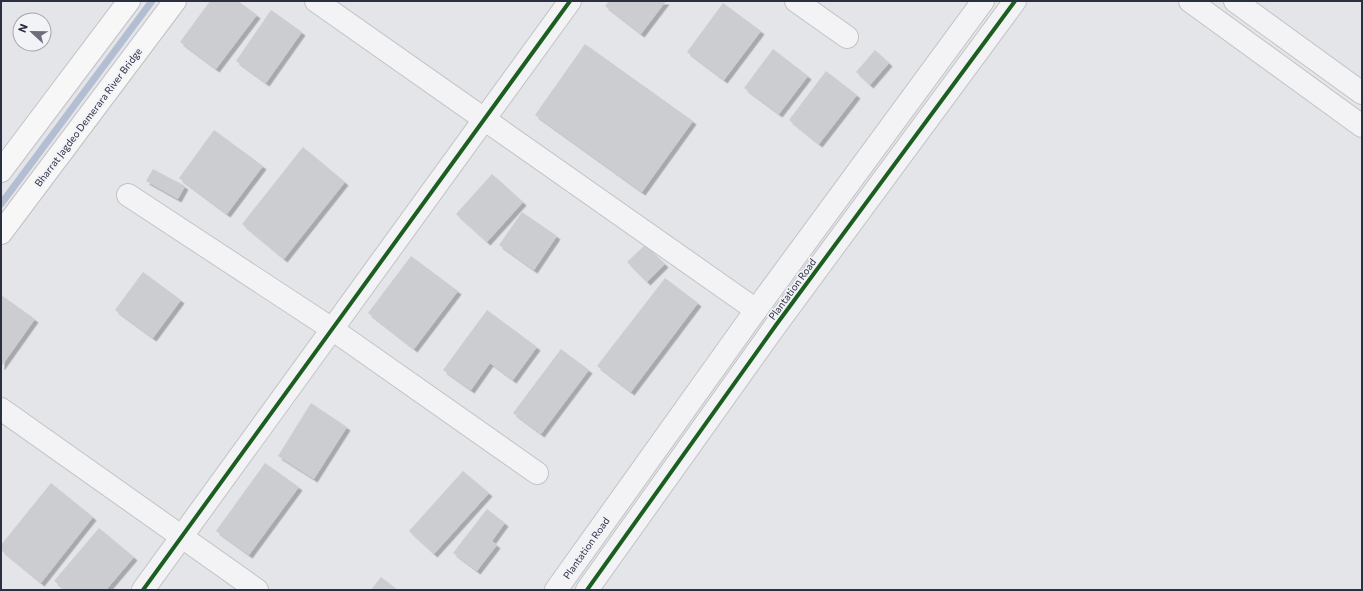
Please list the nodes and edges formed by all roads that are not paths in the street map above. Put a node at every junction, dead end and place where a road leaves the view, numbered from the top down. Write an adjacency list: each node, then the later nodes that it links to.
1 (129, 1): 15 (main road)
2 (175, 1): 17 (main road, Bharrat Jagdeo Demerara River Bridge)
3 (316, 1): 13 (street)
4 (570, 1): 13 (street)
5 (796, 1): 11 (street)
6 (983, 1): 18 (street, Plantation Road)
7 (1015, 1): 26 (street, Plantation Road)
8 (1190, 1): 10 (street)
9 (1236, 1): 12 (street)
10 (1216, 8): 14 (street)
11 (848, 37)
12 (1362, 93)
13 (484, 118): 18 (street); 19 (street)
14 (1362, 126)
15 (1, 171)
16 (128, 195): 19 (street)
17 (1, 233)
18 (756, 310): 25 (street, Plantation Road)
19 (332, 329): 21 (street); 22 (street)
20 (1, 409): 22 (street)
21 (537, 473)
22 (181, 537): 23 (street); 24 (street)
23 (143, 590)
24 (257, 590)
25 (556, 590)
26 (587, 590)

